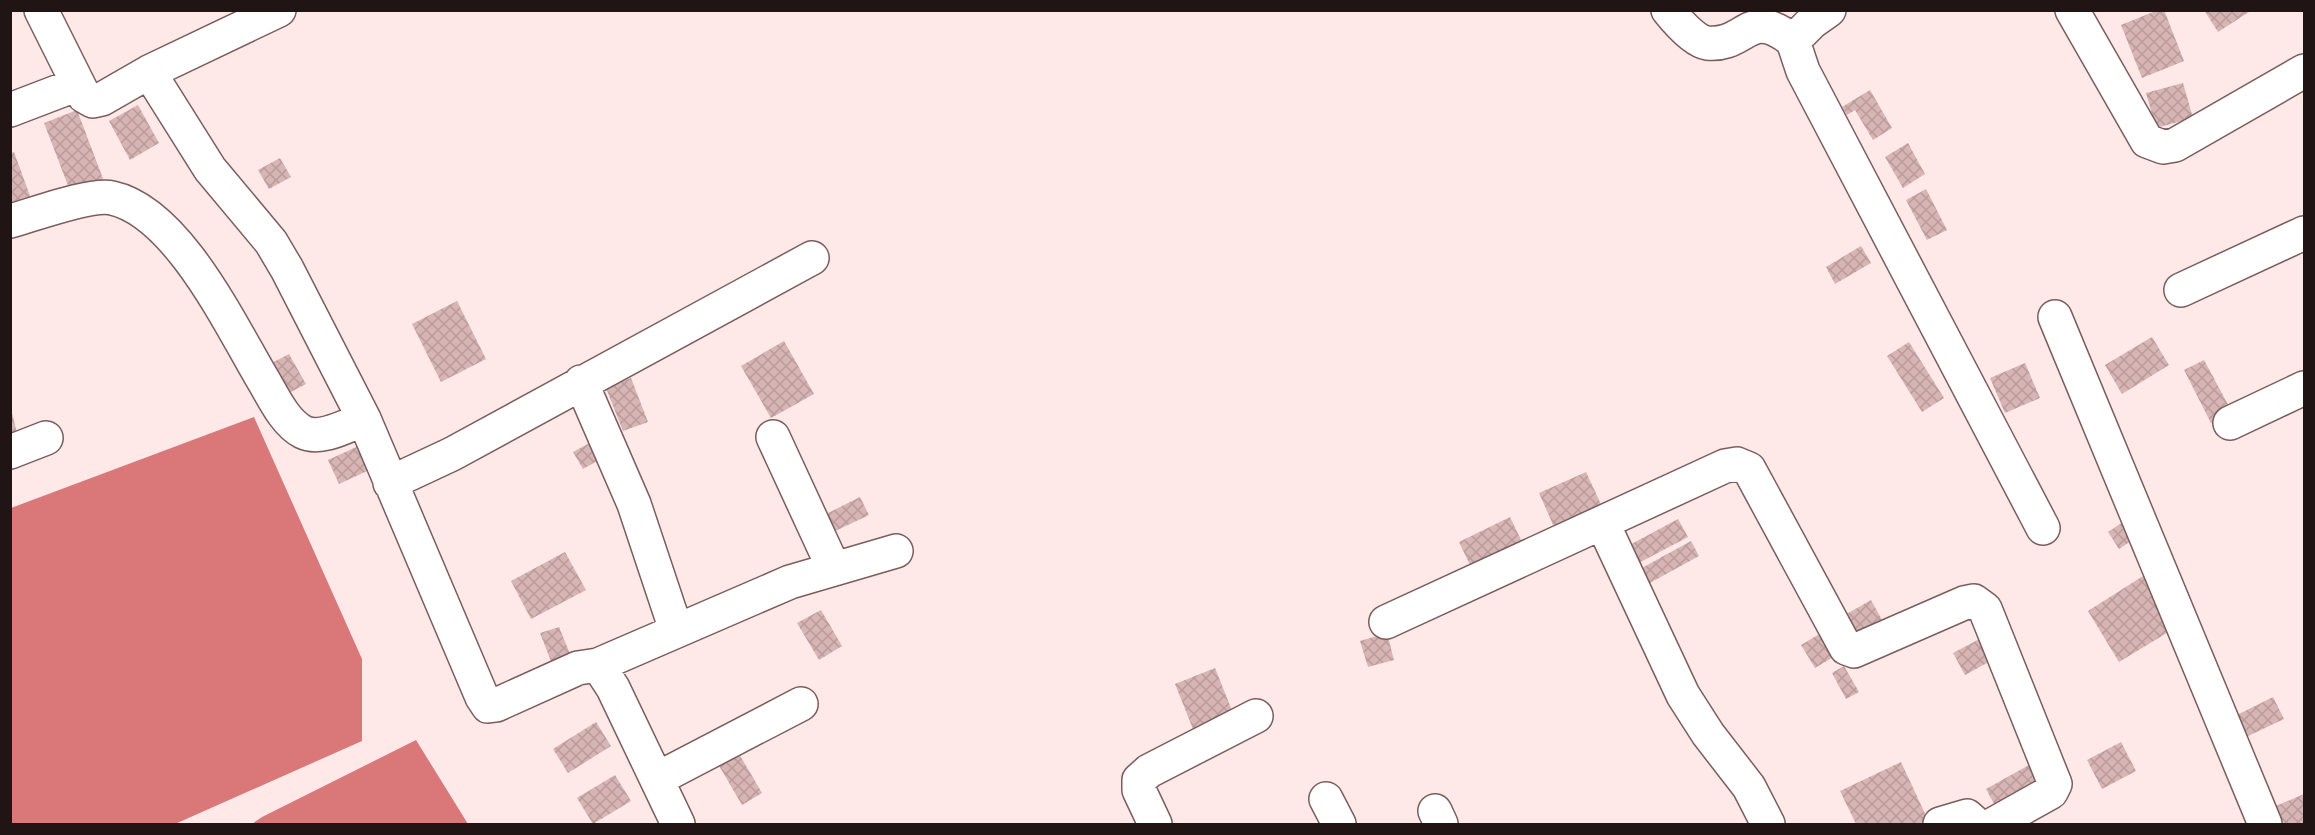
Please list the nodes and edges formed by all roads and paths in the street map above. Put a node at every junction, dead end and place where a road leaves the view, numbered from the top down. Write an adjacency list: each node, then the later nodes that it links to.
1 (41, 10): 9 (street)
2 (279, 10): 8 (street)
3 (1668, 10): 6 (street)
4 (1830, 10): 6 (street)
5 (2072, 10): 7 (street)
6 (1793, 41): 25 (street)
7 (2304, 71)
8 (149, 72): 9 (street); 18 (street)
9 (78, 84): 10 (street)
10 (10, 110)
11 (10, 221): 18 (street)
12 (2304, 233): 14 (street)
13 (812, 258): 16 (street)
14 (2181, 290)
15 (2055, 317): 40 (street)
16 (581, 382): 23 (street); 29 (street)
17 (2304, 388): 19 (street)
18 (364, 419): 23 (street)
19 (2230, 423)
20 (773, 437): 27 (street)
21 (46, 438): 22 (street)
22 (10, 452)
23 (390, 483): 30 (street)
24 (1603, 524): 28 (street); 36 (street); 39 (street)
25 (2043, 528)
26 (896, 551): 27 (street)
27 (834, 569): 29 (street)
28 (1386, 622)
29 (676, 630): 30 (street)
30 (598, 665): 33 (street)
31 (801, 704): 33 (street)
32 (1256, 716): 35 (street)
33 (657, 779): 34 (street)
34 (678, 825)
35 (1155, 825)
36 (1768, 825)
37 (1940, 825): 38 (street)
38 (1976, 825)
39 (1994, 825)
40 (2265, 825)

